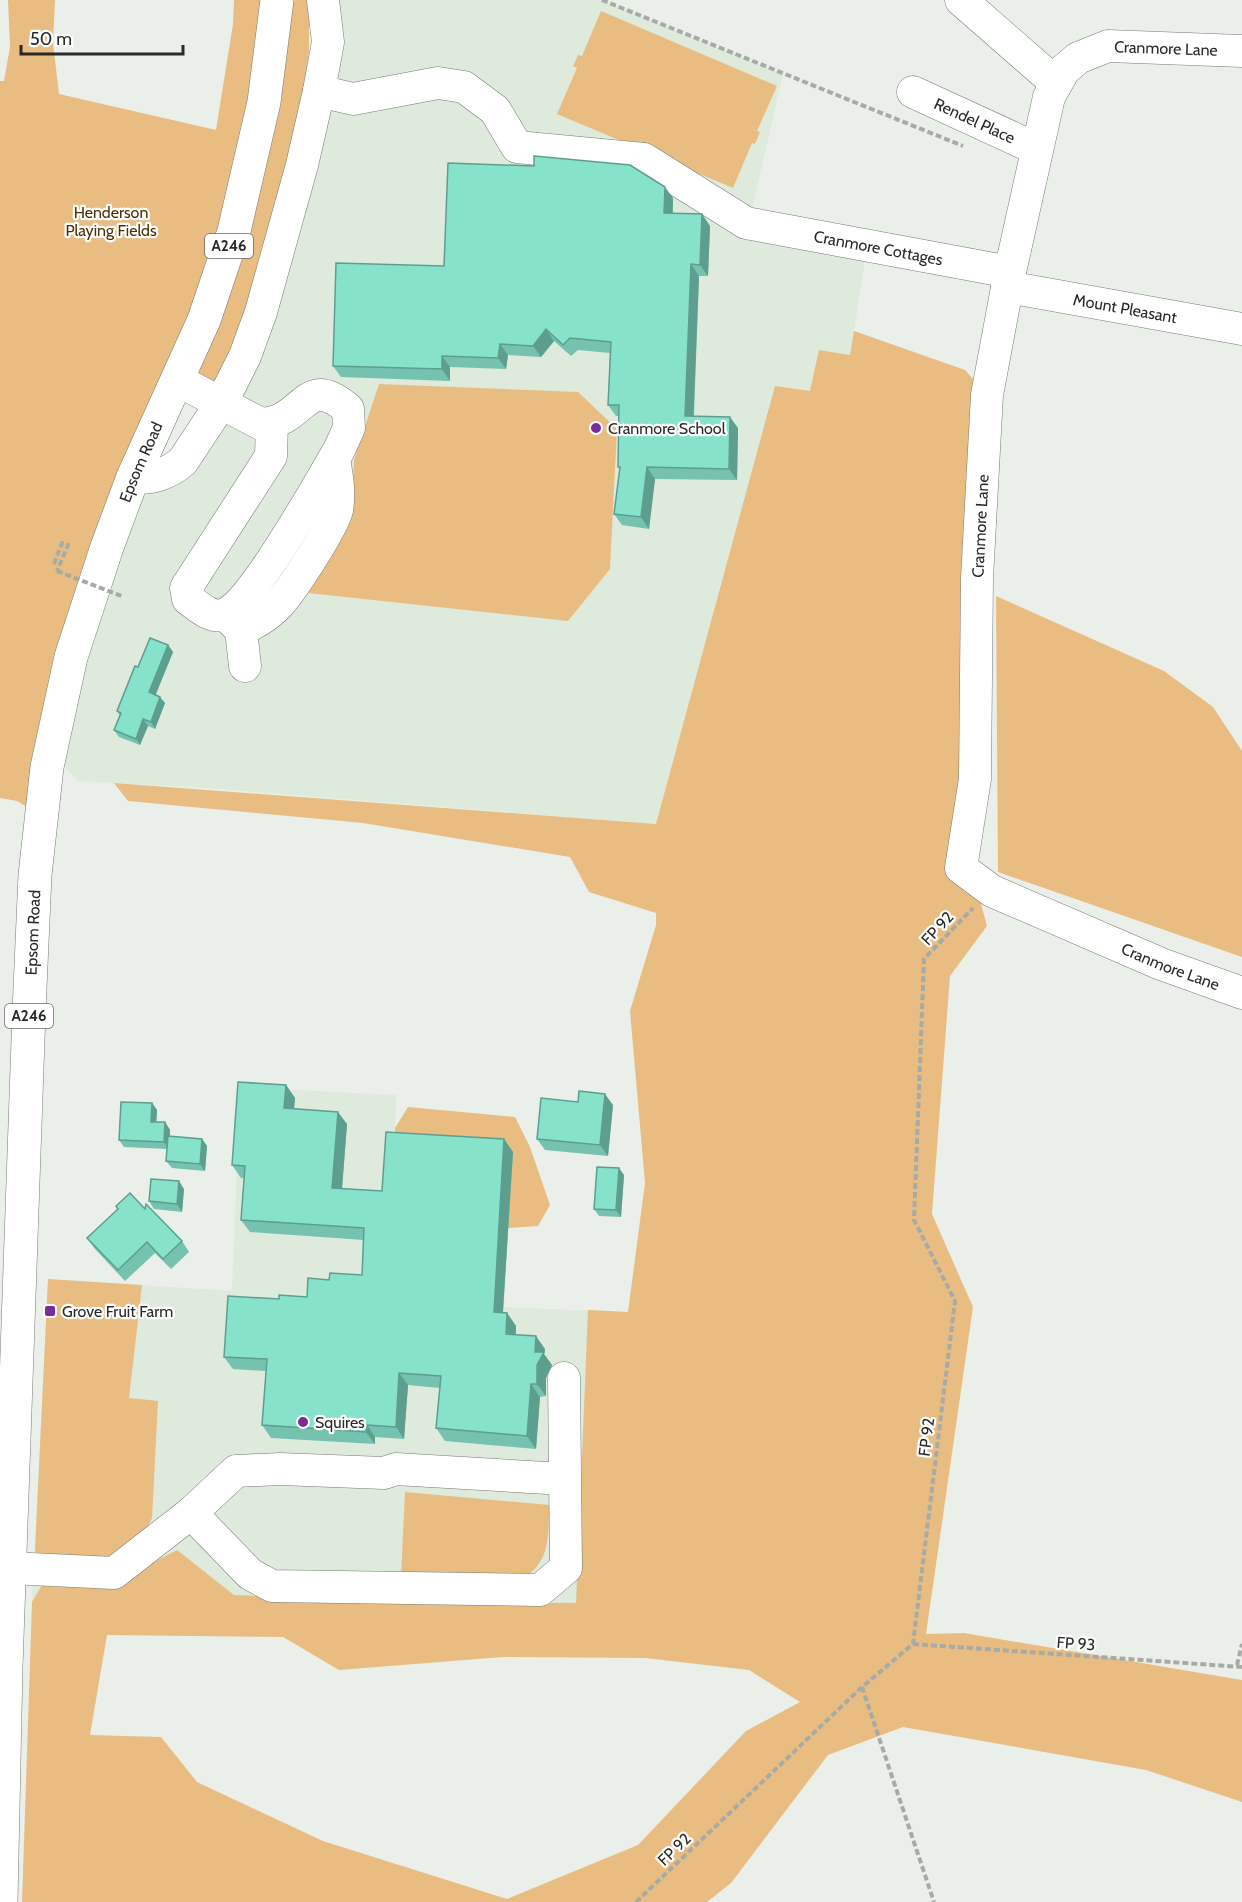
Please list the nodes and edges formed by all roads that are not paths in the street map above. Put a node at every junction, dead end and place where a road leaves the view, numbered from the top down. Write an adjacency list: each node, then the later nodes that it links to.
1 (277, 0): 11 (main road, Epsom Road / A246)
2 (323, 0): 6 (street)
3 (961, 0): 5 (street)
4 (1242, 51): 5 (street, Cranmore Lane)
5 (1056, 83): 8 (street, Cranmore Lane)
6 (319, 91): 9 (street, Cranmore Cottages); 12 (street)
7 (913, 92): 8 (street, Rendel Place)
8 (1037, 149): 9 (street, Cranmore Lane)
9 (1008, 280): 10 (street, Mount Pleasant); 17 (street, Cranmore Lane)
10 (1242, 329)
11 (177, 380): 12 (street); 14 (main road, Epsom Road / A246)
12 (222, 402): 13 (street); 14 (street)
13 (272, 423): 15 (street); 15 (street)
14 (133, 477): 18 (main road, Epsom Road / A246)
15 (233, 622): 16 (street)
16 (245, 666)
17 (1242, 993)
18 (11, 1234): 22 (main road, Epsom Road / A246)
19 (564, 1378): 20 (street)
20 (564, 1479): 21 (street); 21 (street)
21 (191, 1514): 22 (street)
22 (10, 1568): 23 (main road, Epsom Road / A246)
23 (2, 1902)

